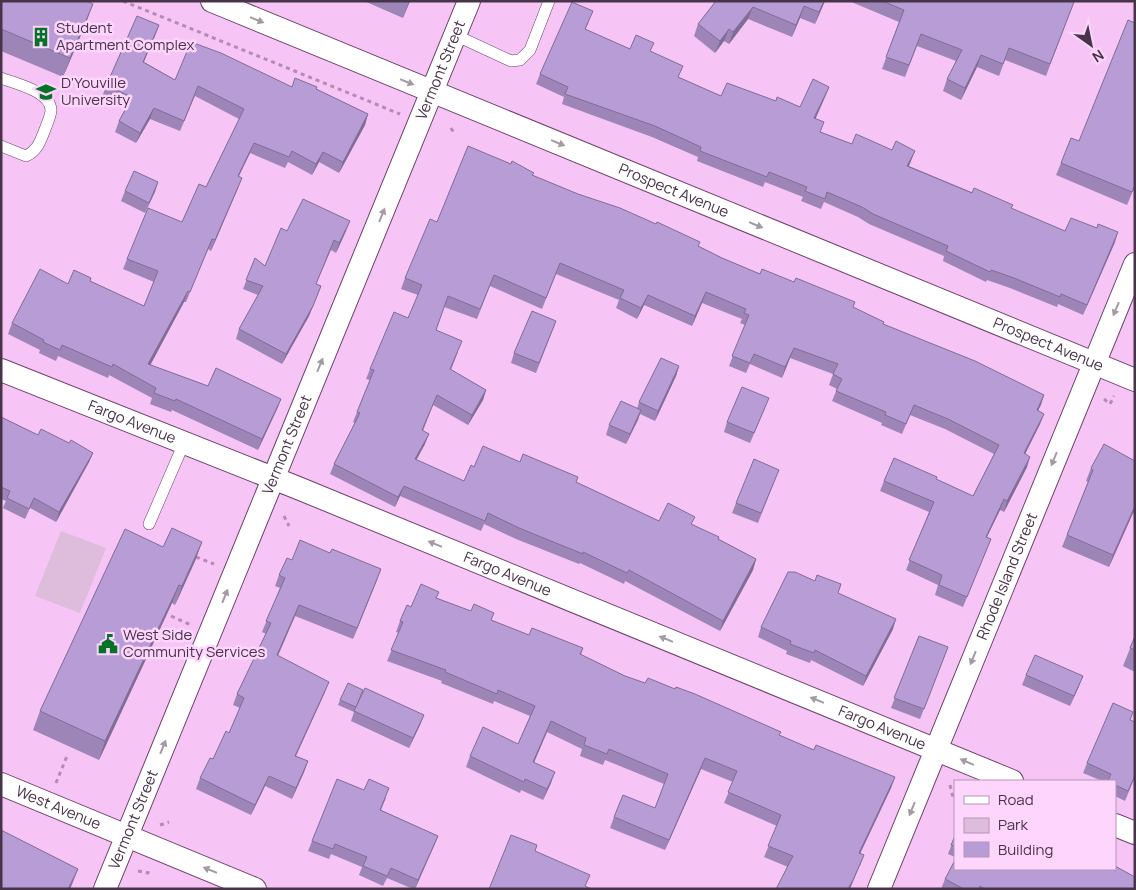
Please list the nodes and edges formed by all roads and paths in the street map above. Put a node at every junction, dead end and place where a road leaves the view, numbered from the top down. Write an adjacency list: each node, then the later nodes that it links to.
1 (123, 1): 8 (path)
2 (212, 1): 7 (street, Prospect Avenue, one-way to 7)
3 (469, 1): 5 (street, Vermont Street)
4 (549, 1): 5 (lane)
5 (455, 35): 7 (street, Vermont Street)
6 (1, 78): 11 (lane)
7 (432, 92): 13 (street, Prospect Avenue, one-way to 13); 19 (street, Vermont Street, one-way to 7)
8 (404, 116)
9 (451, 128): 10 (path)
10 (454, 133)
11 (1, 146)
12 (1135, 264): 13 (street, Rhode Island Street, one-way to 13)
13 (1093, 363): 15 (street, Prospect Avenue); 27 (street, Rhode Island Street, one-way to 27)
14 (1, 370): 18 (street, Fargo Avenue)
15 (1135, 380)
16 (1114, 396): 17 (path)
17 (1104, 399)
18 (184, 443): 19 (street, Fargo Avenue); 21 (lane)
19 (273, 478): 27 (street, Fargo Avenue, one-way to 19); 38 (street, Vermont Street, one-way to 19)
20 (284, 516): 22 (path)
21 (149, 524)
22 (289, 526)
23 (196, 557): 24 (path)
24 (219, 566)
25 (171, 616): 26 (path)
26 (194, 626)
27 (936, 749): 29 (street, Fargo Avenue, one-way to 27); 43 (street, Rhode Island Street, one-way to 43)
28 (67, 756): 32 (path)
29 (1010, 780)
30 (1, 784): 38 (street, West Avenue)
31 (950, 785): 33 (path)
32 (53, 789)
33 (953, 797)
34 (169, 822): 35 (path)
35 (160, 825)
36 (1116, 825): 37 (street)
37 (1135, 833)
38 (126, 835): 41 (street, Vermont Street); 42 (street, West Avenue, one-way to 38)
39 (138, 871): 40 (path)
40 (148, 873)
41 (105, 889)
42 (255, 889)
43 (879, 889)

